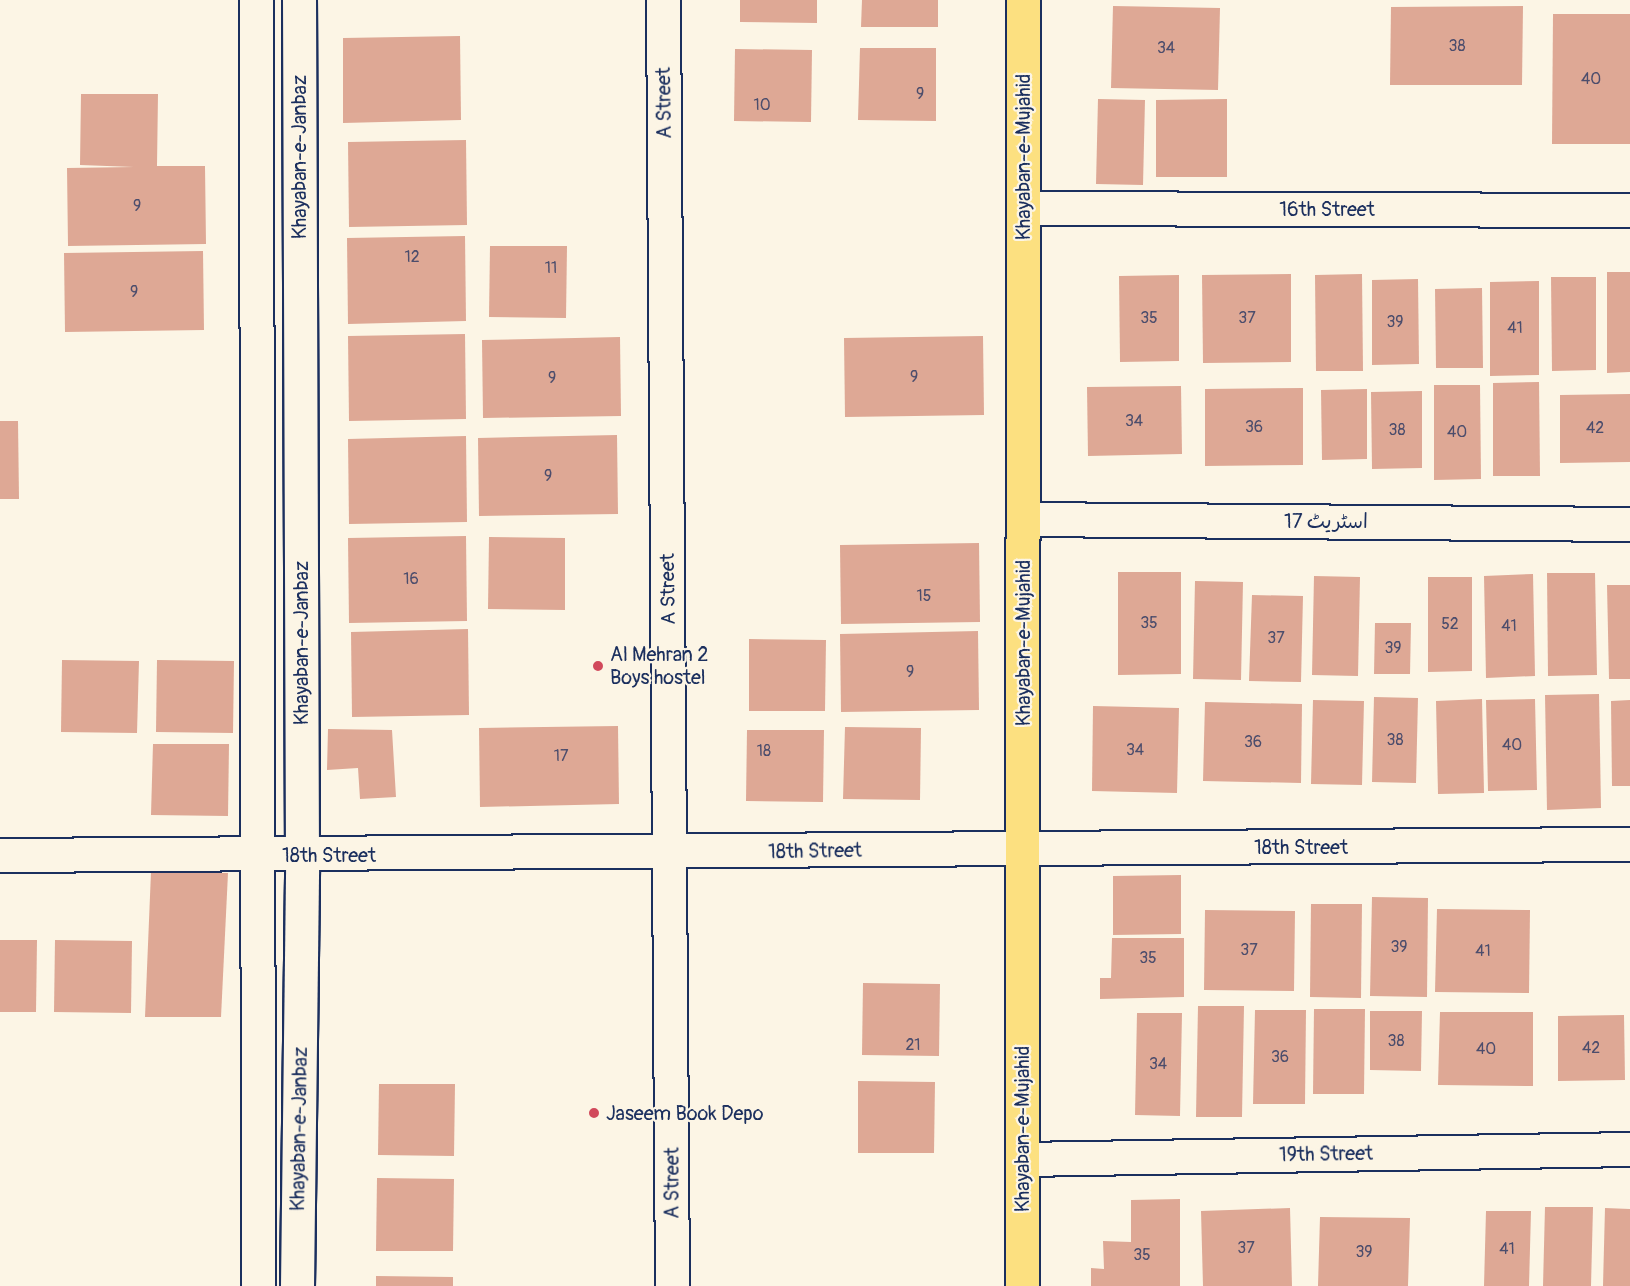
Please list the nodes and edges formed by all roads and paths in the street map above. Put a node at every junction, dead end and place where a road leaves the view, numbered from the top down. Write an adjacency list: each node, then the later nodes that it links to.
1 (256, 0): 13 (street, Khayaban-e-Janbaz)
2 (299, 0): 14 (street, Khayaban-e-Janbaz)
3 (663, 0): 11 (street, A Street)
4 (1023, 0): 5 (main road, Khayaban-e-Mujahid)
5 (1023, 208): 6 (street, 16th Street); 7 (main road, Khayaban-e-Mujahid)
6 (1630, 210)
7 (1023, 519): 8 (street, اسٹریٹ 17); 10 (main road, Khayaban-e-Mujahid)
8 (1630, 524)
9 (1630, 844): 10 (street, 18th Street)
10 (1023, 849): 11 (street, 18th Street); 16 (main road, Khayaban-e-Mujahid)
11 (670, 853): 14 (street, 18th Street); 19 (street, A Street)
12 (0, 855): 13 (street, 18th Street)
13 (259, 855): 14 (street, 18th Street); 17 (street, Khayaban-e-Janbaz)
14 (302, 855): 18 (street, Khayaban-e-Janbaz)
15 (1630, 1149): 16 (street, 19th Street)
16 (1022, 1160): 20 (main road, Khayaban-e-Mujahid)
17 (258, 1286)
18 (297, 1286)
19 (672, 1286)
20 (1022, 1286)

